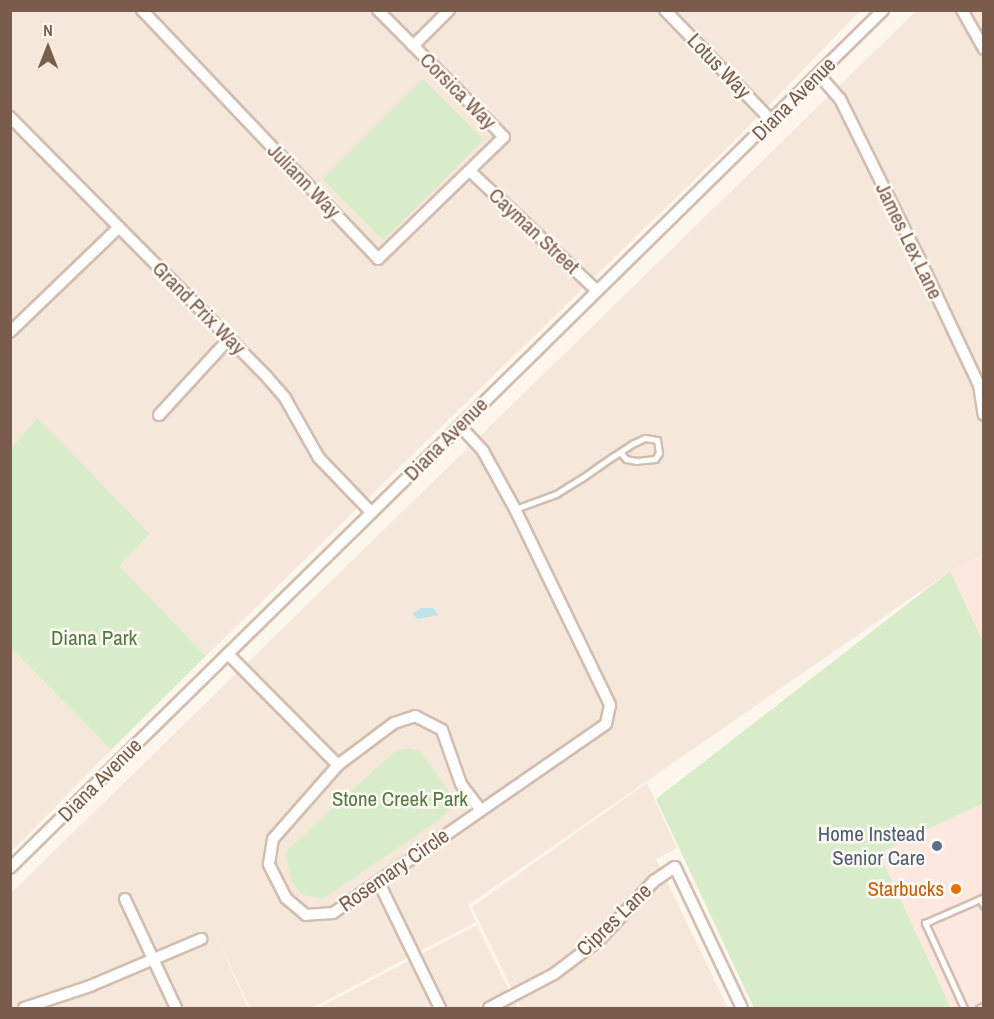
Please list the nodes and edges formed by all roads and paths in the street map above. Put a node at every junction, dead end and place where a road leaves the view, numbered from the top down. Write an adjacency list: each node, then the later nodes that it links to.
1 (142, 10): 12 (street, Juliann Way)
2 (378, 10): 7 (street, Corsica Way)
3 (449, 10): 7 (street)
4 (665, 10): 11 (street, Lotus Way)
5 (883, 10): 9 (street, Diana Avenue)
6 (962, 10): 8 (street)
7 (413, 46): 12 (street, Corsica Way)
8 (984, 49)
9 (819, 75): 11 (street, Diana Avenue); 17 (street, James Lex Lane)
10 (10, 117): 13 (street, Grand Prix Way)
11 (772, 121): 14 (street, Diana Avenue)
12 (471, 172): 14 (street, Cayman Street)
13 (119, 227): 15 (street); 16 (street, Grand Prix Way)
14 (596, 290): 19 (street, Diana Avenue)
15 (10, 332)
16 (230, 339): 18 (street); 22 (street, Grand Prix Way)
17 (984, 415)
18 (159, 416)
19 (460, 426): 21 (street, Rosemary Circle); 22 (street, Diana Avenue)
20 (620, 452): 20 (lane); 21 (lane)
21 (515, 509): 25 (street, Rosemary Circle)
22 (372, 513): 23 (street, Diana Avenue)
23 (228, 654): 24 (street); 26 (street, Diana Avenue)
24 (338, 765): 25 (street, Rosemary Circle); 27 (street, Rosemary Circle)
25 (480, 809): 27 (street, Rosemary Circle)
26 (10, 868)
27 (379, 883): 36 (street)
28 (982, 898): 30 (lane); 39 (lane)
29 (125, 899): 32 (street)
30 (984, 906)
31 (201, 939): 32 (street)
32 (153, 958): 34 (street); 35 (street)
33 (984, 1006): 40 (lane)
34 (24, 1008)
35 (176, 1008)
36 (440, 1008)
37 (489, 1008): 38 (street, Cipres Lane)
38 (742, 1008)
39 (964, 1008)
40 (979, 1008)

